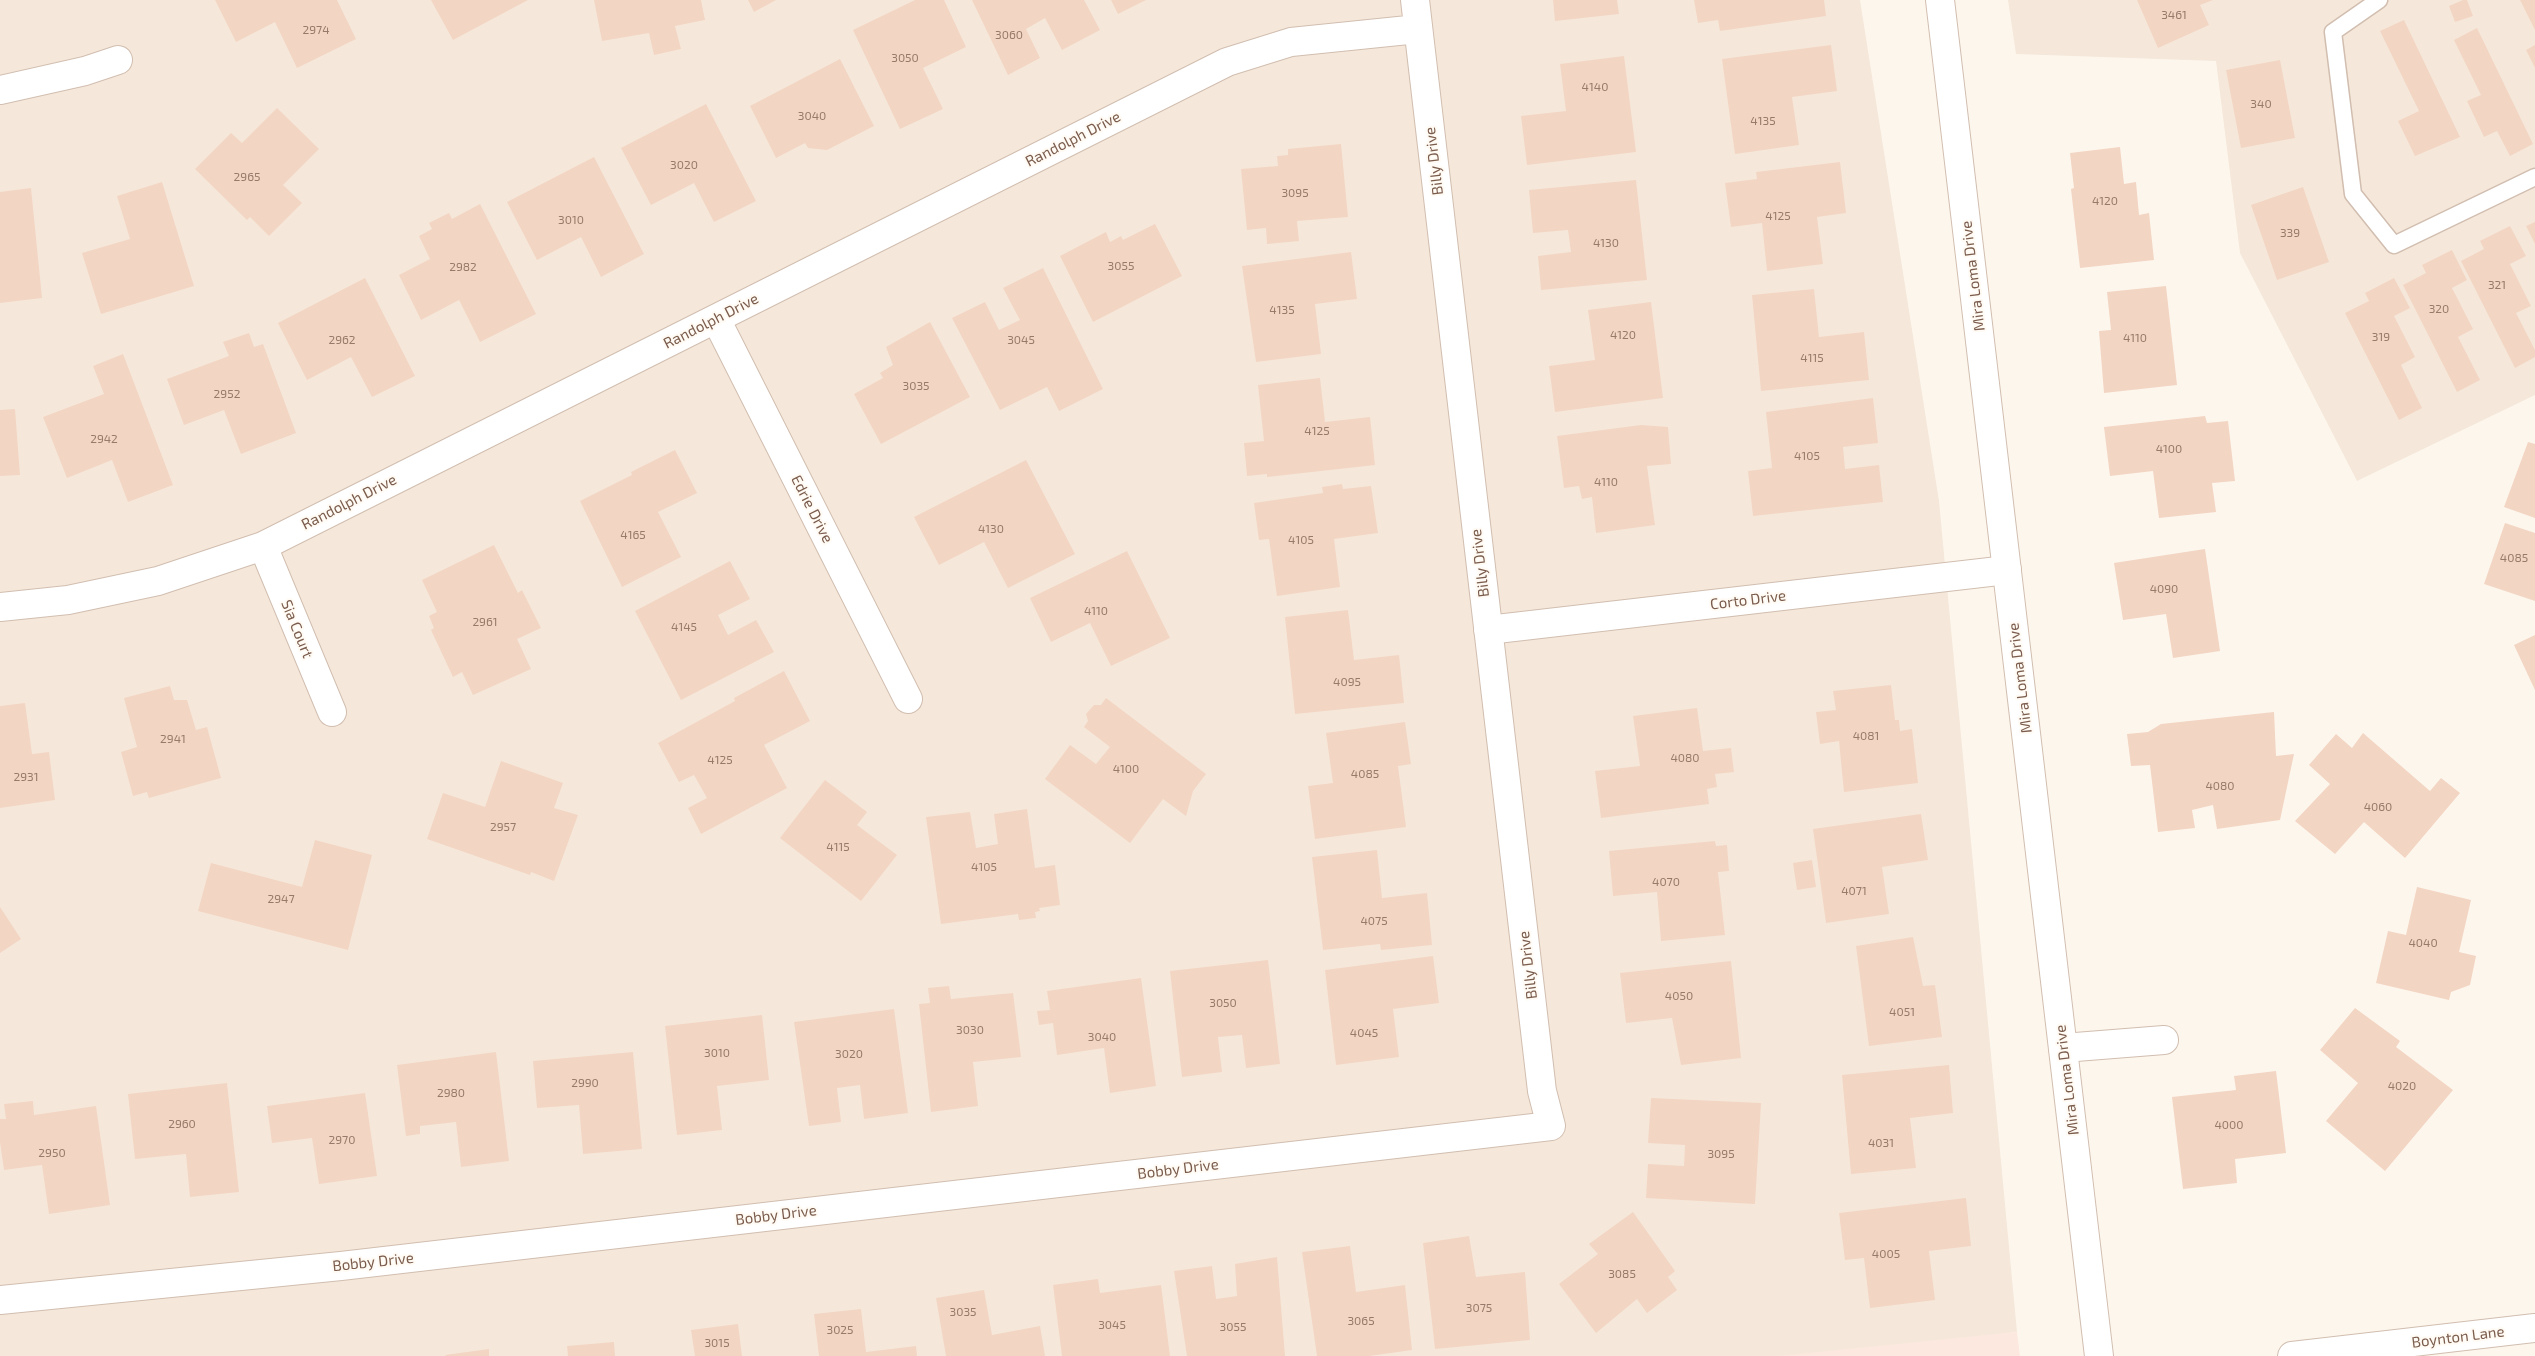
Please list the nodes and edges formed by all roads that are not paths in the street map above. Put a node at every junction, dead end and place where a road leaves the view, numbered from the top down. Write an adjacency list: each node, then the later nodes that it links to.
1 (1415, 0): 4 (street, Billy Drive)
2 (1940, 0): 10 (street, Mira Loma Drive)
3 (2380, 0): 7 (lane)
4 (1418, 29): 8 (street, Randolph Drive); 12 (street, Billy Drive)
5 (118, 60): 6 (street)
6 (0, 90)
7 (2535, 177)
8 (716, 319): 9 (street, Randolph Drive); 13 (street, Edrie Drive)
9 (263, 546): 11 (street, Randolph Drive); 14 (street, Sia Court)
10 (2007, 570): 12 (street, Corto Drive); 16 (street, Mira Loma Drive)
11 (0, 607)
12 (1488, 630): 17 (street, Billy Drive)
13 (908, 698)
14 (332, 712)
15 (2164, 1040): 16 (street)
16 (2063, 1048): 20 (street, Mira Loma Drive)
17 (1551, 1126): 18 (street, Bobby Drive)
18 (0, 1300)
19 (2535, 1328): 21 (street, Boynton Lane)
20 (2098, 1356)
21 (2292, 1356)

